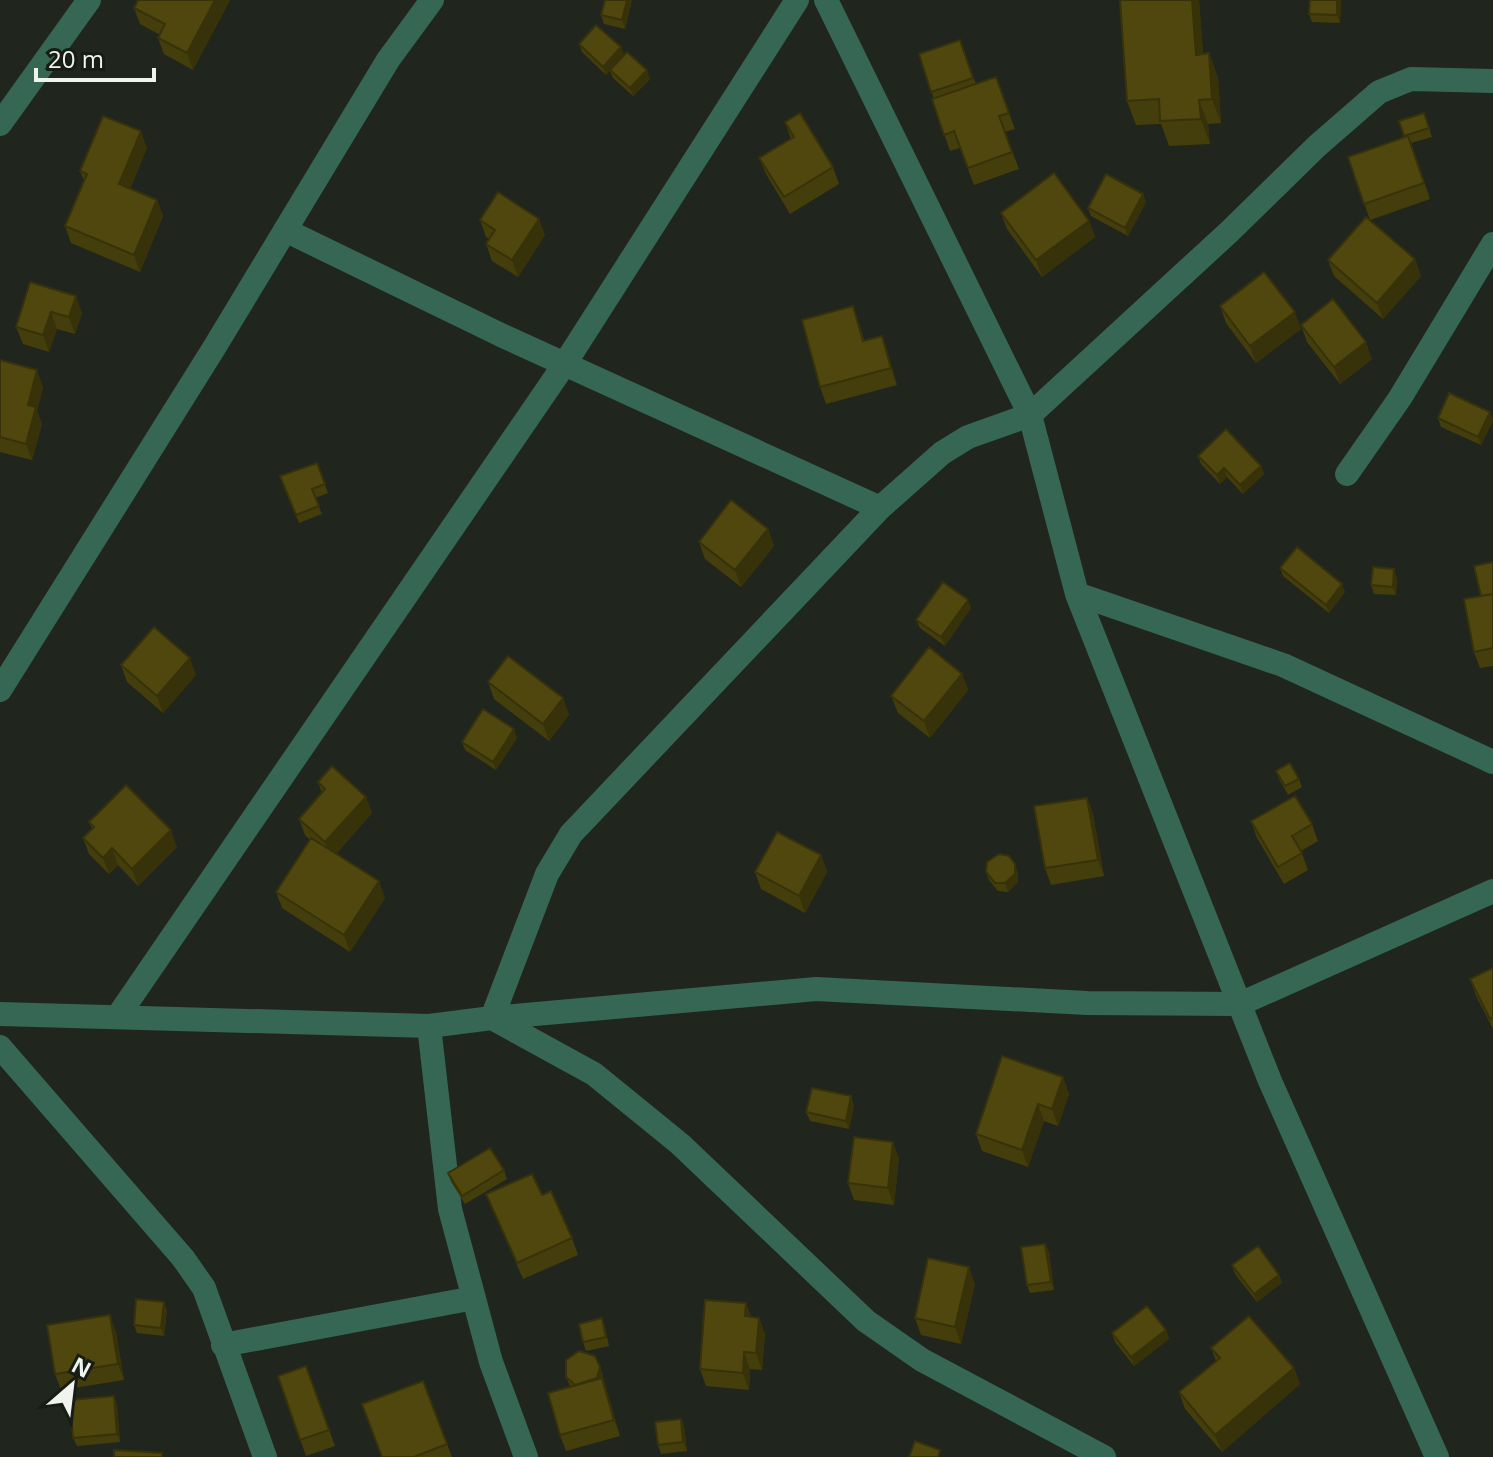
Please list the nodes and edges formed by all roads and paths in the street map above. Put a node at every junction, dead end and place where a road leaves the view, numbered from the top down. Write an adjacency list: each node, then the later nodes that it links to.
1 (89, 0): 6 (street)
2 (432, 0): 7 (street)
3 (797, 0): 9 (street)
4 (826, 0): 10 (street)
5 (1493, 81): 10 (street)
6 (0, 124)
7 (285, 230): 9 (street); 14 (street)
8 (1493, 244): 11 (street)
9 (564, 365): 12 (street); 19 (street)
10 (1030, 415): 12 (street); 13 (street)
11 (1347, 474)
12 (880, 508): 20 (street)
13 (1077, 594): 15 (street); 17 (street)
14 (0, 690)
15 (1493, 762)
16 (1493, 891): 17 (street)
17 (1240, 1004): 20 (street); 28 (street)
18 (0, 1014): 19 (street)
19 (118, 1016): 21 (street)
20 (492, 1018): 21 (street); 27 (street)
21 (429, 1026): 23 (street)
22 (0, 1047): 24 (street)
23 (474, 1298): 24 (street); 26 (street)
24 (223, 1345): 25 (street)
25 (265, 1457)
26 (526, 1457)
27 (1104, 1457)
28 (1437, 1457)

